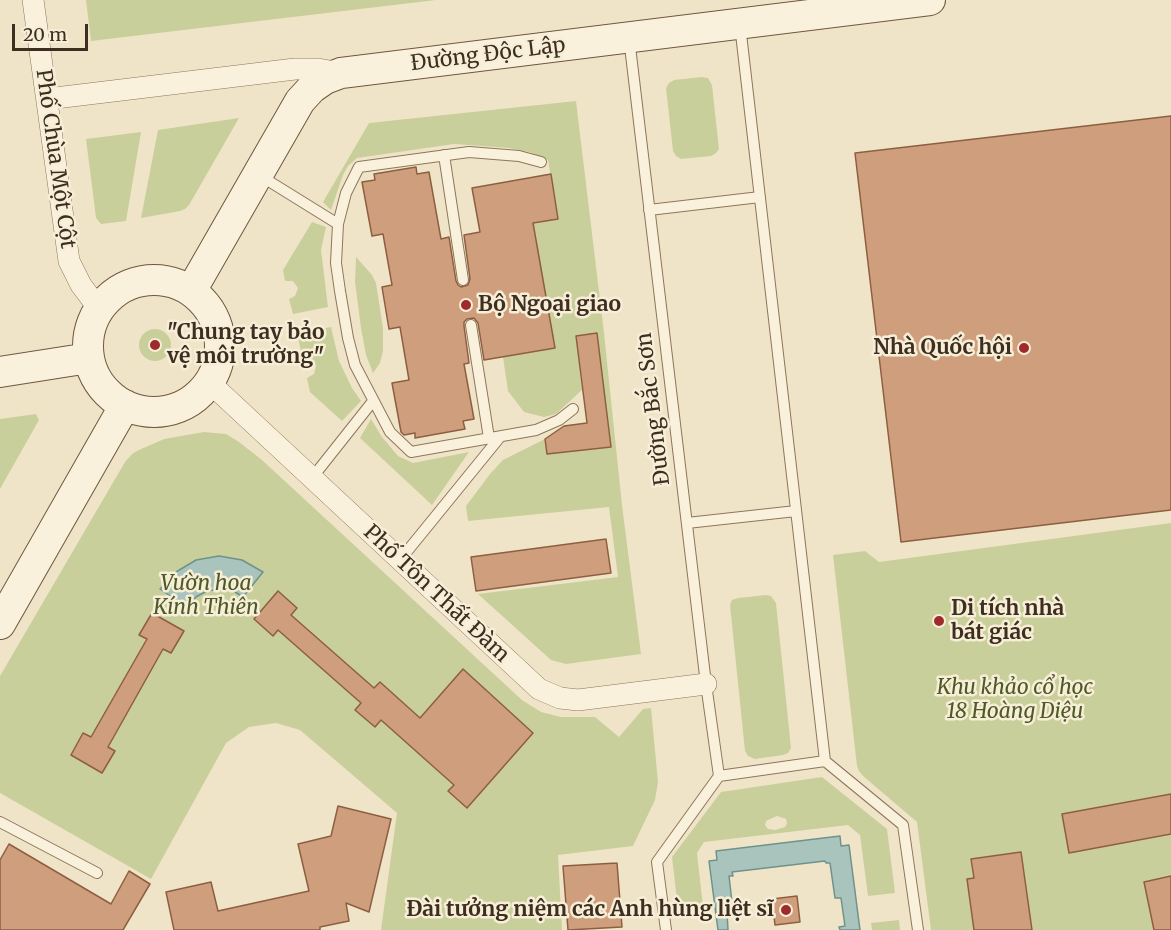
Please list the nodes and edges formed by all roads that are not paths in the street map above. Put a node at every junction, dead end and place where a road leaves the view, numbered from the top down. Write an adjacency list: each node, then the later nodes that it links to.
1 (33, 0): 6 (street, Phố Chùa Một Cột)
2 (930, 0): 3 (main road, Đường Độc Lập)
3 (740, 24): 4 (main road, Đường Độc Lập); 10 (lane)
4 (629, 37): 5 (main road, Đường Độc Lập); 11 (lane, Đường Bắc Sơn)
5 (341, 73): 6 (street, Đường Độc Lập); 9 (main road)
6 (46, 99): 15 (street, Phố Chùa Một Cột)
7 (444, 155): 8 (lane); 12 (lane); 13 (lane)
8 (541, 162)
9 (258, 174): 12 (lane); 14 (main road)
10 (760, 197): 11 (lane); 25 (lane)
11 (650, 210): 26 (lane, Đường Bắc Sơn)
12 (338, 224): 20 (lane)
13 (463, 280)
14 (191, 291): 15 (main road); 19 (main road)
15 (99, 309): 17 (main road)
16 (471, 325): 23 (lane)
17 (89, 358): 18 (main road); 21 (main road)
18 (0, 372)
19 (209, 382): 21 (main road); 24 (street, Phố Tôn Thất Đàm)
20 (373, 401): 23 (lane); 24 (lane)
21 (125, 405): 28 (main road)
22 (573, 410): 23 (lane)
23 (495, 437): 27 (lane)
24 (312, 478): 27 (street, Phố Tôn Thất Đàm)
25 (796, 511): 26 (lane); 30 (lane)
26 (687, 523): 29 (lane, Đường Bắc Sơn)
27 (400, 560): 29 (street, Phố Tôn Thất Đàm)
28 (0, 624)
29 (706, 684): 31 (lane, Đường Bắc Sơn)
30 (825, 761): 31 (lane); 35 (lane)
31 (719, 776): 34 (lane)
32 (0, 822): 33 (lane)
33 (97, 873)
34 (666, 930)
35 (918, 930)

